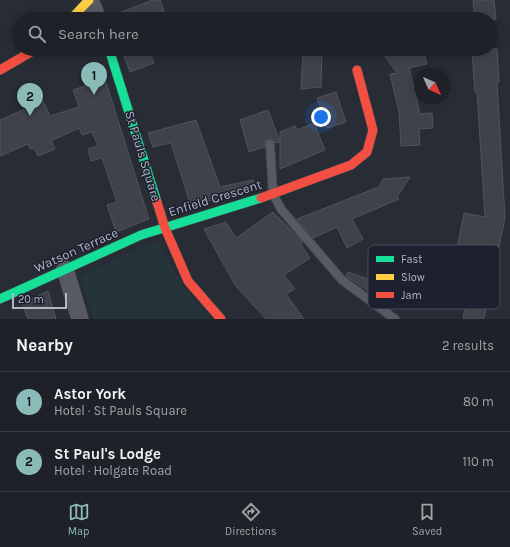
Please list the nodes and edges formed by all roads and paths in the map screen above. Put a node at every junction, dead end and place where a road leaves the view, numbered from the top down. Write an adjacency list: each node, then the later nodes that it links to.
1 (89, 0): 2 (street); 3 (street)
2 (78, 12)
3 (95, 12)
4 (26, 56): 6 (street)
5 (111, 56): 10 (street, St Pauls Square)
6 (0, 70)
7 (357, 70): 9 (street, Enfield Crescent)
8 (270, 144): 9 (lane, Enfield Crescent)
9 (273, 194): 10 (street, Enfield Crescent); 13 (lane)
10 (165, 228): 11 (street, Watson Terrace); 16 (street, St Pauls Square)
11 (65, 269): 12 (street, Watson Terrace); 15 (street)
12 (0, 299)
13 (368, 299)
14 (381, 309): 17 (lane)
15 (80, 319)
16 (222, 319)
17 (395, 319)

